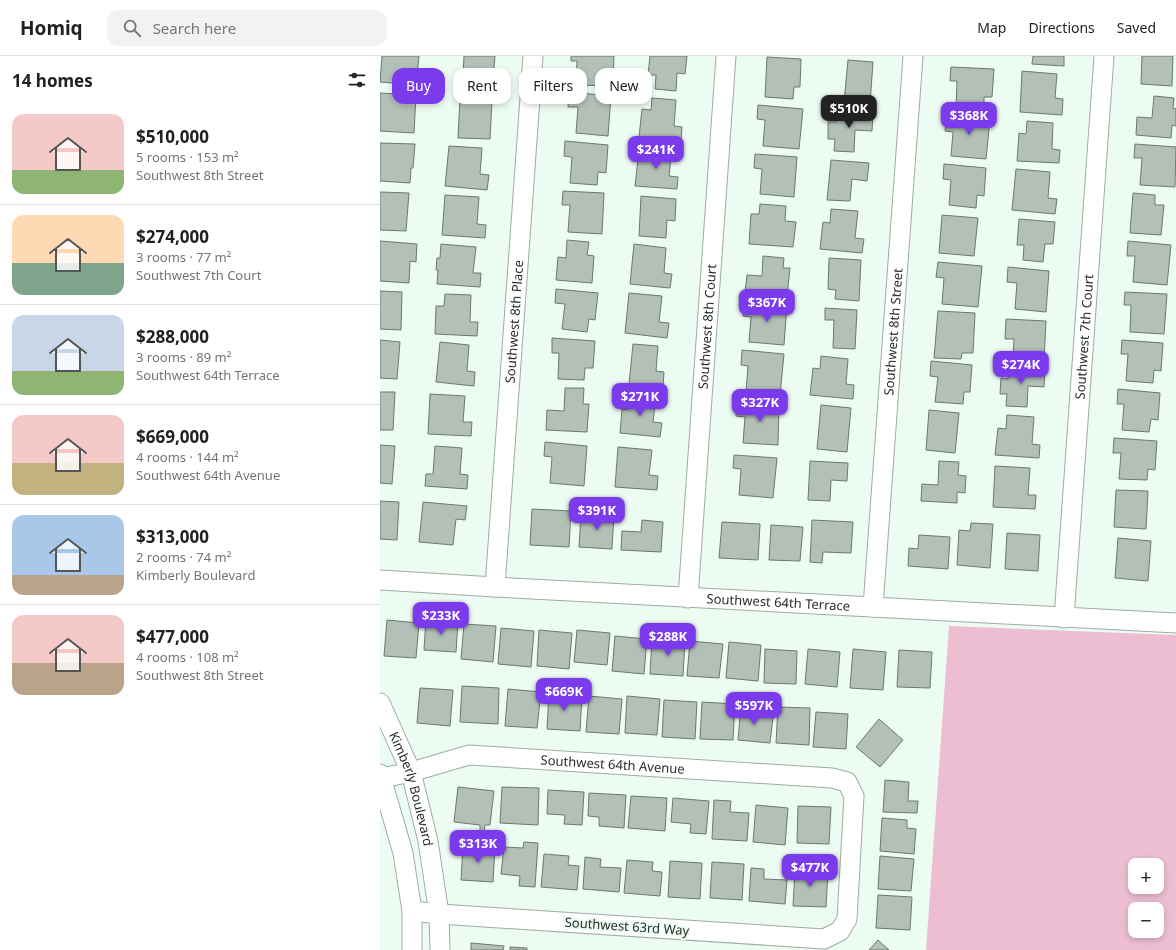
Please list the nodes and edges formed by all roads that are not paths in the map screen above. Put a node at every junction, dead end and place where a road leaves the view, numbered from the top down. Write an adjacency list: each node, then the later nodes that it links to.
1 (533, 56): 6 (street, Southwest 8th Place)
2 (726, 56): 7 (street, Southwest 8th Court)
3 (912, 56): 8 (street, Southwest 8th Street)
4 (1104, 56): 9 (street, Southwest 7th Court)
5 (380, 580): 6 (street, Southwest 64th Terrace)
6 (496, 587): 7 (street, Southwest 64th Terrace)
7 (688, 598): 8 (street, Southwest 64th Terrace)
8 (873, 607): 9 (street, Southwest 64th Terrace)
9 (1064, 618): 10 (street, Southwest 64th Terrace)
10 (1176, 623)
11 (380, 703): 12 (street, Kimberly Boulevard)
12 (411, 772): 13 (street, Southwest 64th Avenue); 15 (street, Kimberly Boulevard); 16 (street, Southwest 64th Avenue)
13 (381, 776): 14 (street, Kimberly Boulevard)
14 (412, 910): 15 (street, Southwest 63rd Way); 17 (street, Kimberly Boulevard)
15 (439, 914): 16 (street, Southwest 63rd Way); 18 (street, Kimberly Boulevard)
16 (840, 931)
17 (412, 950)
18 (440, 950)

